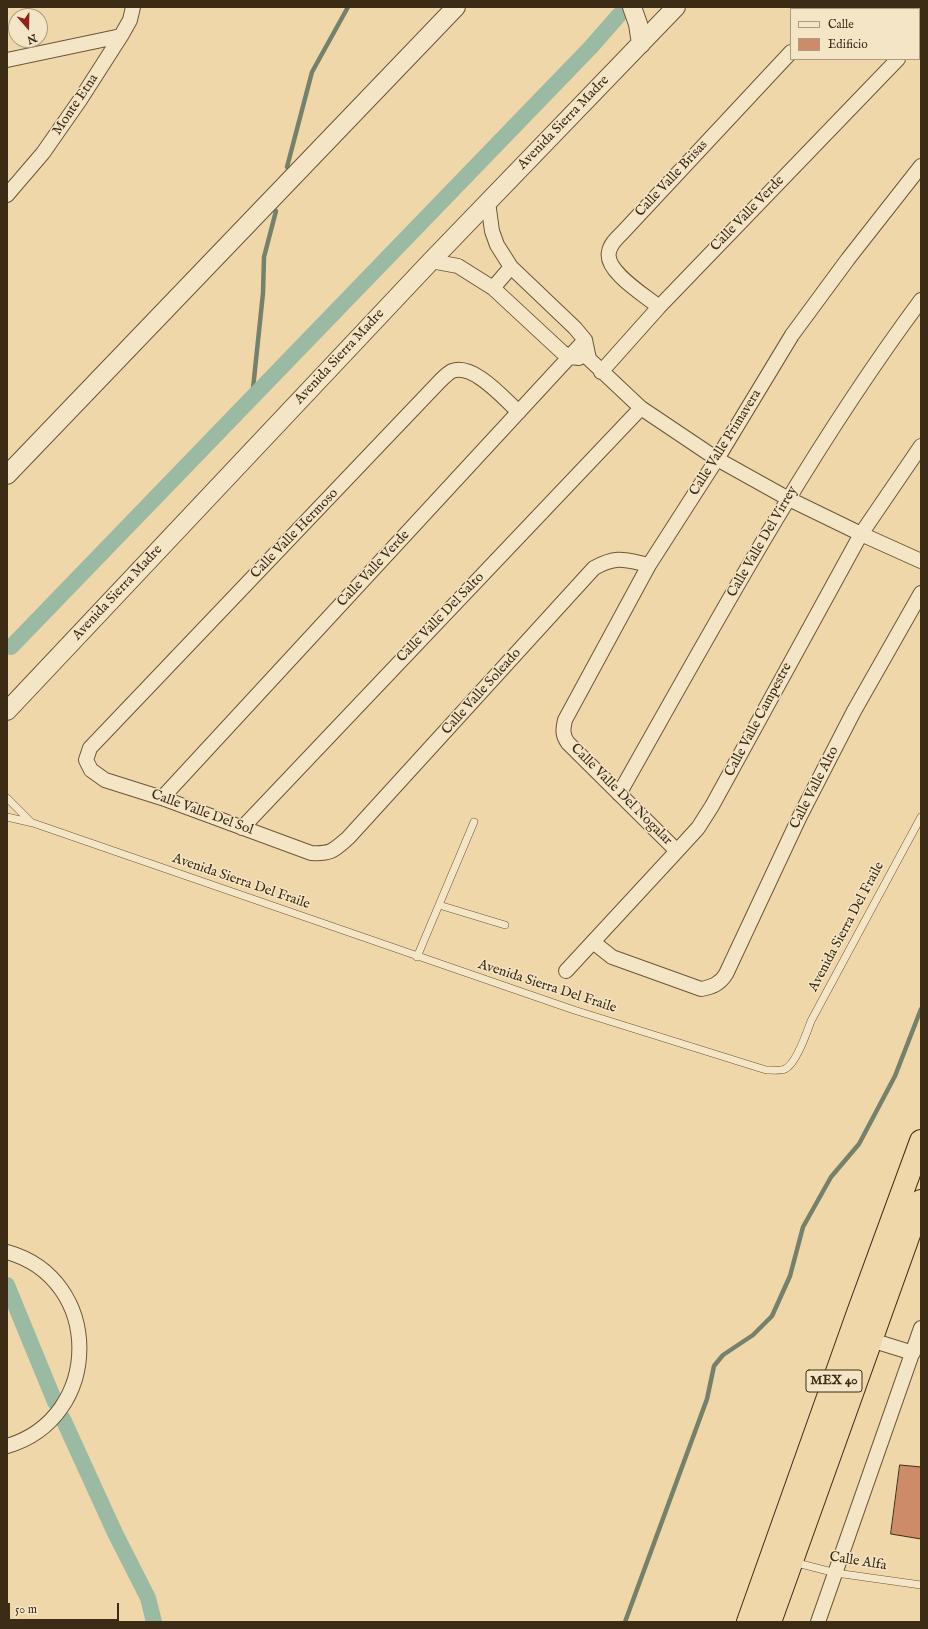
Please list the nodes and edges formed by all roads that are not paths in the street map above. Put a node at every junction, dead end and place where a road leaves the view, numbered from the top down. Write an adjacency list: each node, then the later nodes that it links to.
1 (133, 7): 5 (street, Monte Etna)
2 (456, 7): 26 (street)
3 (632, 7): 6 (street)
4 (676, 7): 6 (street, Avenida Sierra Madre)
5 (121, 36): 9 (street); 11 (street, Monte Etna)
6 (640, 44): 12 (street, Avenida Sierra Madre)
7 (790, 53): 17 (street, Calle Valle Brisas)
8 (897, 60): 17 (street, Calle Valle Verde)
9 (8, 61)
10 (921, 166): 25 (street, Calle Valle Primavera)
11 (7, 195)
12 (488, 202): 13 (street, Avenida Sierra Madre); 14 (street)
13 (431, 261): 15 (street); 32 (street, Avenida Sierra Madre)
14 (511, 267): 15 (street); 18 (street)
15 (493, 288): 19 (street)
16 (921, 300): 27 (street, Calle Valle Del Virrey)
17 (659, 307): 21 (street, Calle Valle Verde)
18 (585, 340): 19 (street, Calle Valle Verde); 20 (street)
19 (571, 357): 20 (street); 23 (street, Calle Valle Verde)
20 (590, 359): 21 (street)
21 (601, 372): 22 (street)
22 (641, 408): 25 (street); 42 (street, Calle Valle Del Salto)
23 (519, 412): 34 (street, Calle Valle Hermoso); 37 (street, Calle Valle Verde)
24 (921, 446): 28 (street, Calle Valle Campestre)
25 (717, 459): 27 (street); 30 (street, Calle Valle Primavera)
26 (7, 476)
27 (787, 498): 28 (street); 35 (street, Calle Valle Del Virrey)
28 (861, 534): 29 (street); 43 (street, Calle Valle Campestre)
29 (921, 560)
30 (650, 565): 33 (street, Calle Valle Primavera); 44 (street, Calle Valle Soleado)
31 (921, 593): 47 (street, Calle Valle Alto)
32 (7, 711)
33 (564, 738): 35 (street, Calle Valle Del Nogalar)
34 (86, 760): 37 (street, Calle Valle Del Sol)
35 (619, 794): 43 (street, Calle Valle Del Nogalar)
36 (7, 798): 41 (lane, Avenida Sierra Del Fraile)
37 (162, 798): 42 (street, Calle Valle Del Sol)
38 (7, 817): 41 (lane, Avenida Sierra Del Fraile)
39 (921, 817): 48 (lane, Avenida Sierra Del Fraile)
40 (474, 822): 45 (lane)
41 (33, 823): 48 (lane, Avenida Sierra Del Fraile)
42 (242, 828): 44 (street, Calle Valle Del Sol)
43 (677, 851): 47 (street, Calle Valle Campestre)
44 (326, 854)
45 (438, 905): 46 (lane); 48 (lane)
46 (505, 925)
47 (593, 942): 49 (street, Calle Valle Campestre)
48 (417, 957)
49 (566, 971)
50 (921, 1141): 60 (highway, MEX 40)
51 (921, 1200): 54 (highway, MEX 40)
52 (7, 1252): 56 (street)
53 (921, 1328): 55 (street)
54 (871, 1340): 55 (street); 57 (highway, MEX 40)
55 (913, 1352): 58 (street)
56 (7, 1446)
57 (792, 1562): 58 (lane, Calle Alfa); 61 (highway, MEX 40)
58 (836, 1573): 59 (lane, Calle Alfa); 62 (street)
59 (921, 1586)
60 (748, 1622)
61 (770, 1622)
62 (818, 1622)

